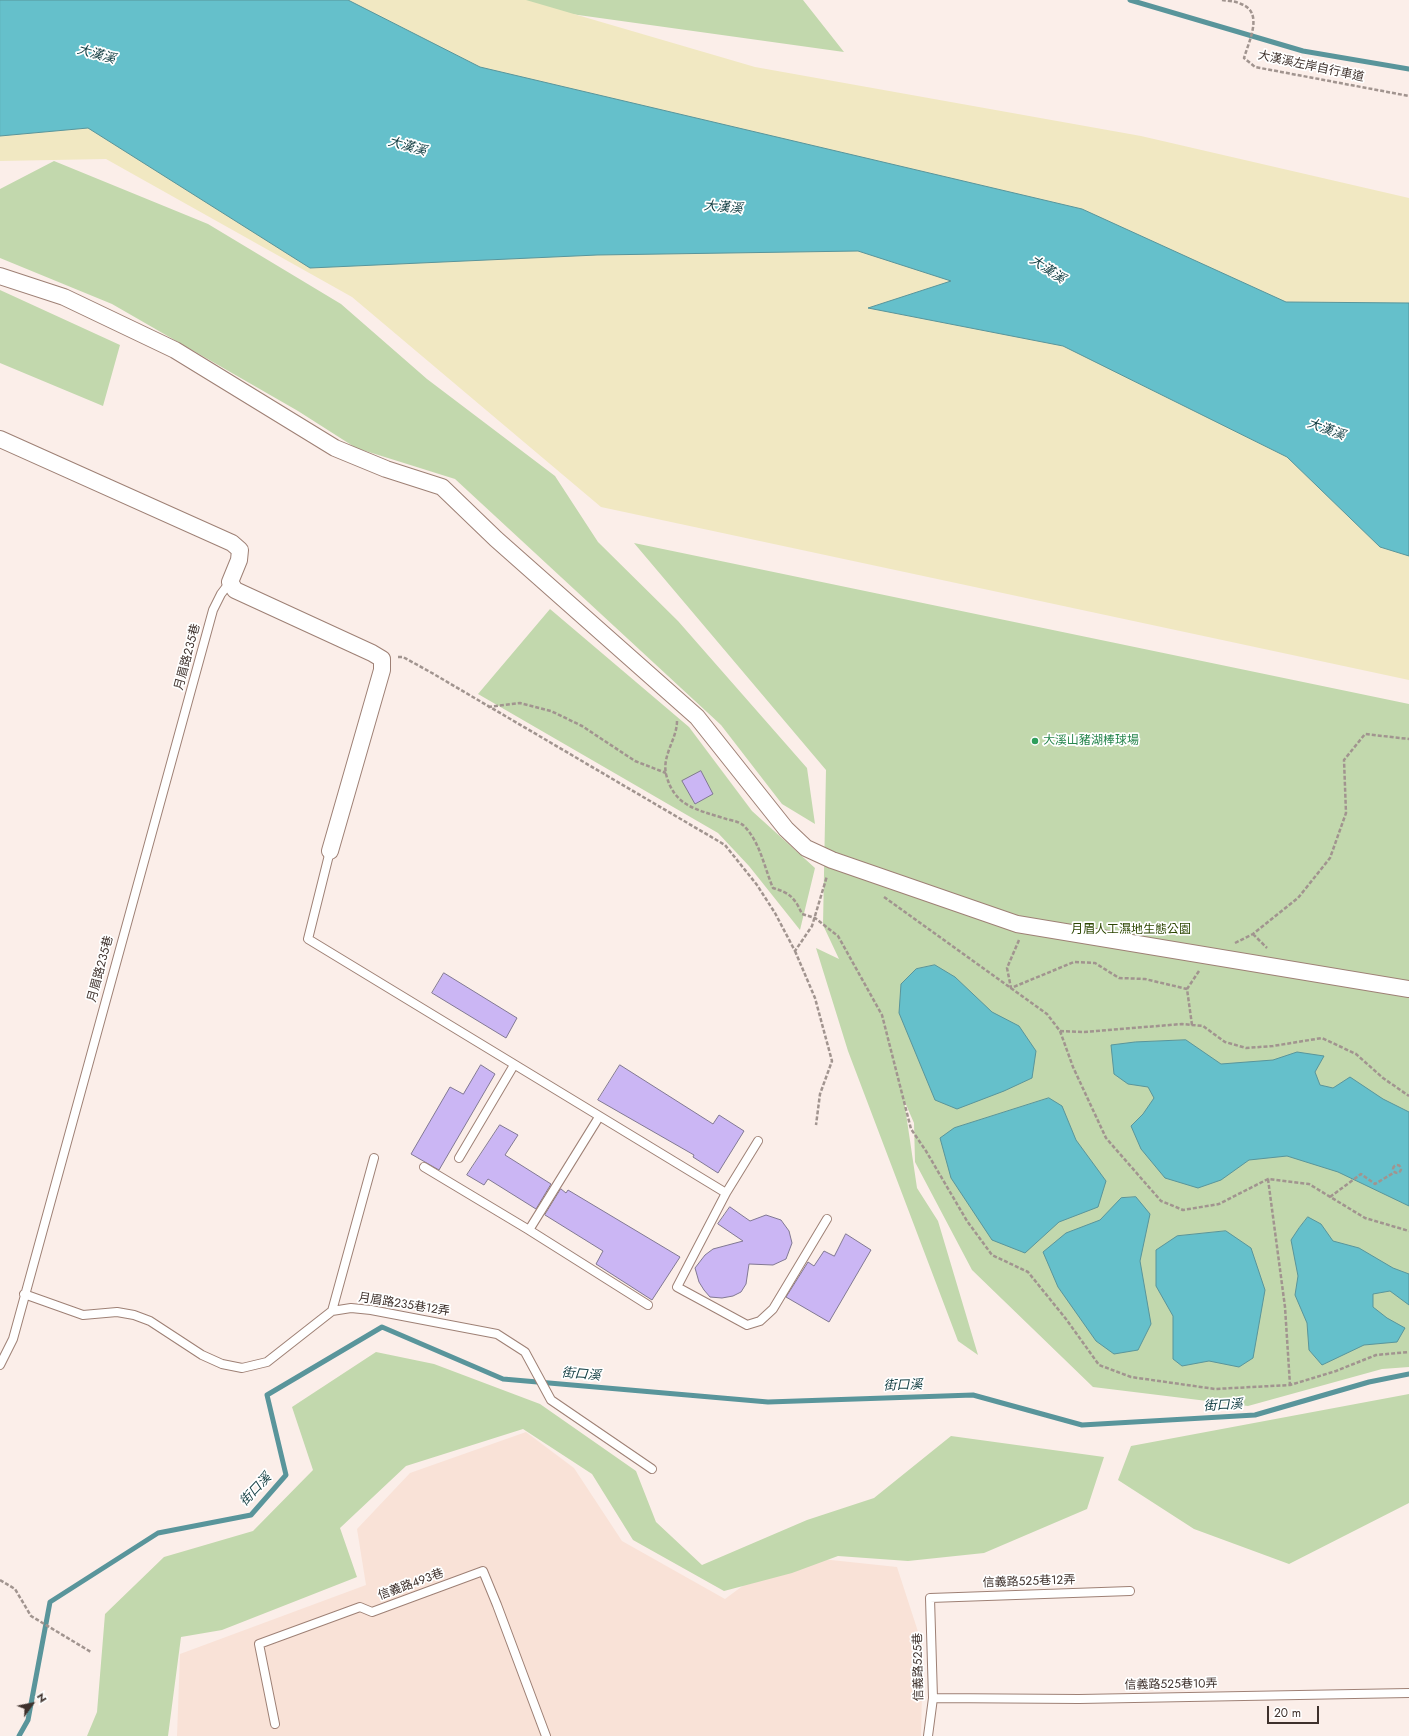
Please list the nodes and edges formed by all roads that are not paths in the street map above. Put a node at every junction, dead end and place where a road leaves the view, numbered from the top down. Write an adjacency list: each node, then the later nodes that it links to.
1 (0, 276): 5 (street)
2 (0, 439): 3 (street)
3 (230, 582): 4 (street); 15 (lane, 月眉路235巷)
4 (330, 851): 6 (lane)
5 (1409, 990)
6 (514, 1065): 7 (lane); 10 (lane)
7 (599, 1117): 12 (lane); 14 (lane)
8 (758, 1141): 12 (lane)
9 (374, 1158): 17 (lane)
10 (459, 1158)
11 (424, 1167): 14 (lane)
12 (726, 1193): 13 (lane)
13 (827, 1219)
14 (529, 1230): 16 (lane)
15 (24, 1294): 17 (lane, 月眉路235巷12弄); 18 (lane, 月眉路235巷)
16 (648, 1305)
17 (332, 1311): 19 (lane, 月眉路235巷12弄)
18 (0, 1364)
19 (652, 1470)
20 (1130, 1590): 21 (lane, 信義路525巷12弄)
21 (930, 1598): 23 (lane, 信義路525巷)
22 (1409, 1693): 23 (lane, 信義路525巷10弄)
23 (933, 1698): 26 (lane, 信義路525巷)
24 (275, 1724): 25 (lane, 信義路493巷)
25 (546, 1736)
26 (928, 1736)

